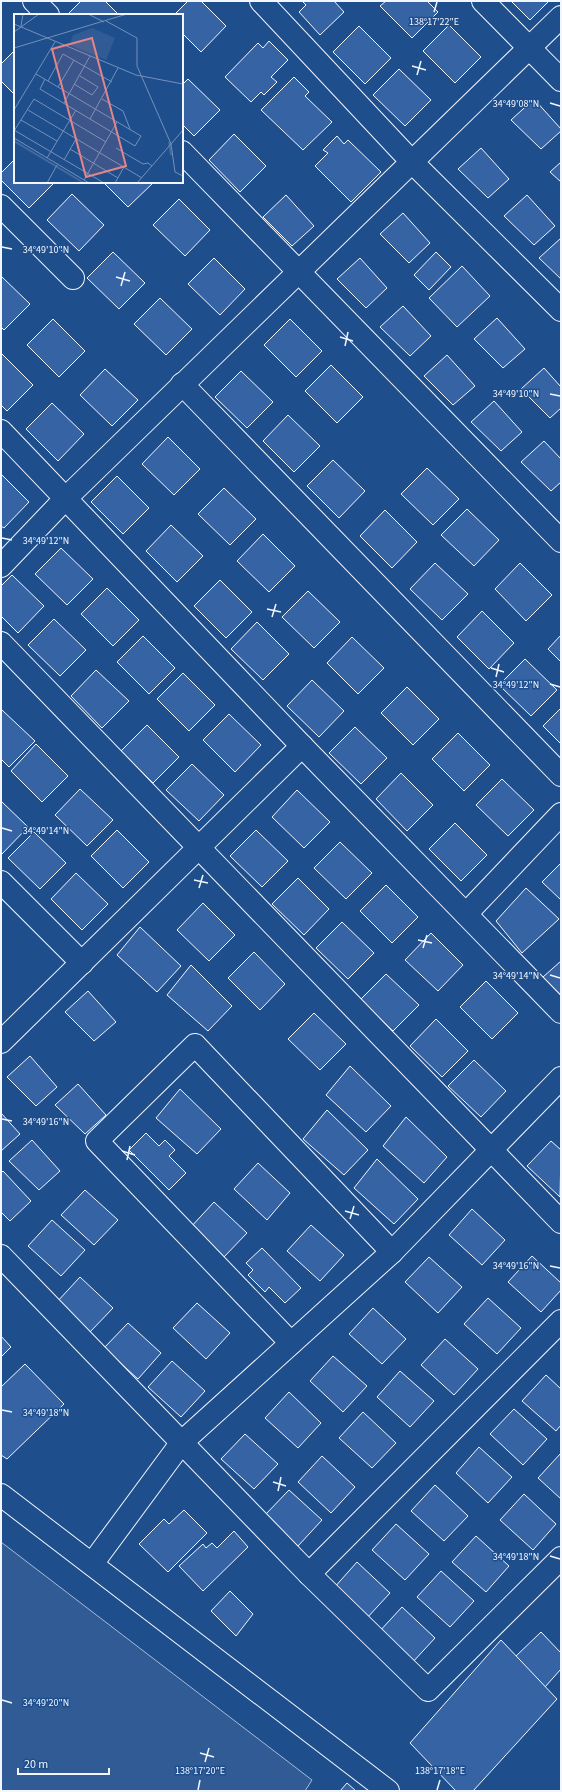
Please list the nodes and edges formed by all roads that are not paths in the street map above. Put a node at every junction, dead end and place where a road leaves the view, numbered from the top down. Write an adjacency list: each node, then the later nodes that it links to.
1 (261, 1): 7 (street)
2 (483, 1): 4 (street)
3 (561, 17): 4 (street)
4 (529, 48): 5 (street); 7 (street)
5 (561, 80)
6 (183, 153): 9 (street)
7 (412, 162): 9 (street); 11 (street)
8 (1, 206): 10 (street)
9 (299, 271): 12 (street); 15 (street)
10 (73, 278)
11 (561, 310)
12 (182, 384): 14 (street); 19 (street)
13 (1, 431): 14 (street)
14 (66, 498): 16 (street); 18 (street)
15 (560, 538)
16 (1, 566)
17 (1, 643): 21 (street)
18 (302, 746): 21 (street); 23 (street)
19 (561, 775)
20 (561, 814): 23 (street)
21 (199, 847): 24 (street); 28 (street)
22 (1, 882): 24 (street)
23 (466, 914): 25 (street)
24 (82, 963): 26 (street)
25 (561, 1012)
26 (1, 1042)
27 (561, 1078): 28 (street)
28 (491, 1150): 29 (street); 30 (street)
29 (561, 1222)
30 (392, 1252): 33 (street); 33 (street)
31 (1, 1256): 34 (street)
32 (561, 1321): 38 (street)
33 (291, 1343): 34 (street)
34 (182, 1442): 37 (street); 38 (street)
35 (1, 1495): 37 (street)
36 (561, 1558): 38 (street)
37 (92, 1564): 39 (street)
38 (309, 1574)
39 (388, 1791)

